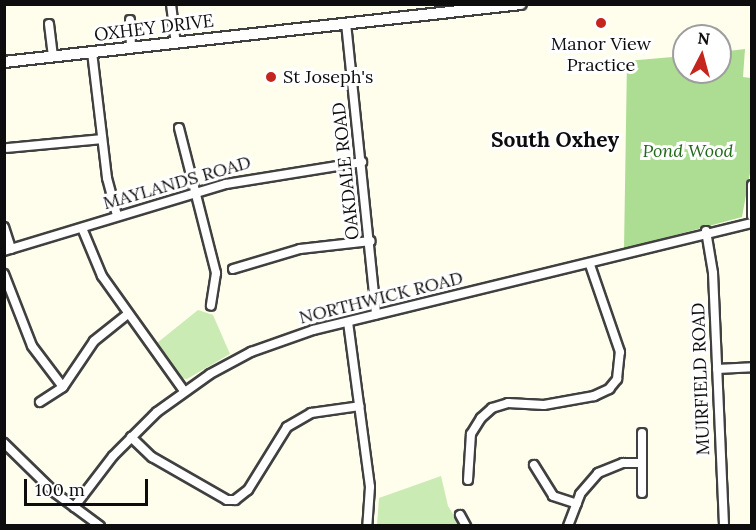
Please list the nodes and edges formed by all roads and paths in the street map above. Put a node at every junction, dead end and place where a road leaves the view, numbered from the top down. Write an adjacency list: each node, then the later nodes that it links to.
1 (171, 4): 7 (street)
2 (521, 4): 3 (street, OXHEY DRIVE)
3 (515, 5): 5 (street, OXHEY DRIVE)
4 (130, 20): 8 (street)
5 (346, 23): 7 (street, OXHEY DRIVE); 15 (street, OAKDALE ROAD)
6 (50, 24): 10 (street)
7 (176, 43): 8 (street, OXHEY DRIVE)
8 (132, 46): 9 (street, OXHEY DRIVE)
9 (92, 52): 10 (street, OXHEY DRIVE); 13 (street)
10 (53, 57): 11 (street, OXHEY DRIVE)
11 (4, 62)
12 (179, 128): 17 (street)
13 (102, 139): 14 (street); 18 (street)
14 (7, 148)
15 (362, 162): 17 (street, MAYLANDS ROAD); 24 (street, OAKDALE ROAD)
16 (752, 185): 19 (street)
17 (193, 193): 18 (street, MAYLANDS ROAD); 29 (street)
18 (117, 216): 22 (street, MAYLANDS ROAD)
19 (752, 216)
20 (752, 223): 23 (street, NORTHWICK ROAD)
21 (4, 228): 25 (street)
22 (82, 228): 25 (street, MAYLANDS ROAD); 30 (street)
23 (706, 231): 26 (street, NORTHWICK ROAD); 34 (street, MUIRFIELD ROAD)
24 (371, 241): 27 (street); 31 (street, OAKDALE ROAD)
25 (8, 250)
26 (590, 265): 31 (street, NORTHWICK ROAD); 44 (street)
27 (233, 269)
28 (4, 274): 35 (street)
29 (210, 306)
30 (128, 314): 35 (street); 36 (street)
31 (376, 314): 32 (street, NORTHWICK ROAD)
32 (348, 322): 36 (street, NORTHWICK ROAD); 38 (street)
33 (752, 367): 34 (street)
34 (717, 369): 53 (street, MUIRFIELD ROAD)
35 (63, 387): 37 (street)
36 (184, 391): 40 (street, NORTHWICK ROAD)
37 (40, 402)
38 (360, 406): 40 (street); 50 (street)
39 (642, 433): 42 (street)
40 (131, 437): 47 (street, NORTHWICK ROAD)
41 (4, 443): 47 (street)
42 (640, 463): 45 (street); 46 (street)
43 (534, 465): 46 (street)
44 (468, 480)
45 (642, 493)
46 (577, 504): 52 (street)
47 (74, 507): 49 (street)
48 (460, 514): 51 (street)
49 (100, 525)
50 (367, 525)
51 (466, 525)
52 (568, 525)
53 (724, 525)

